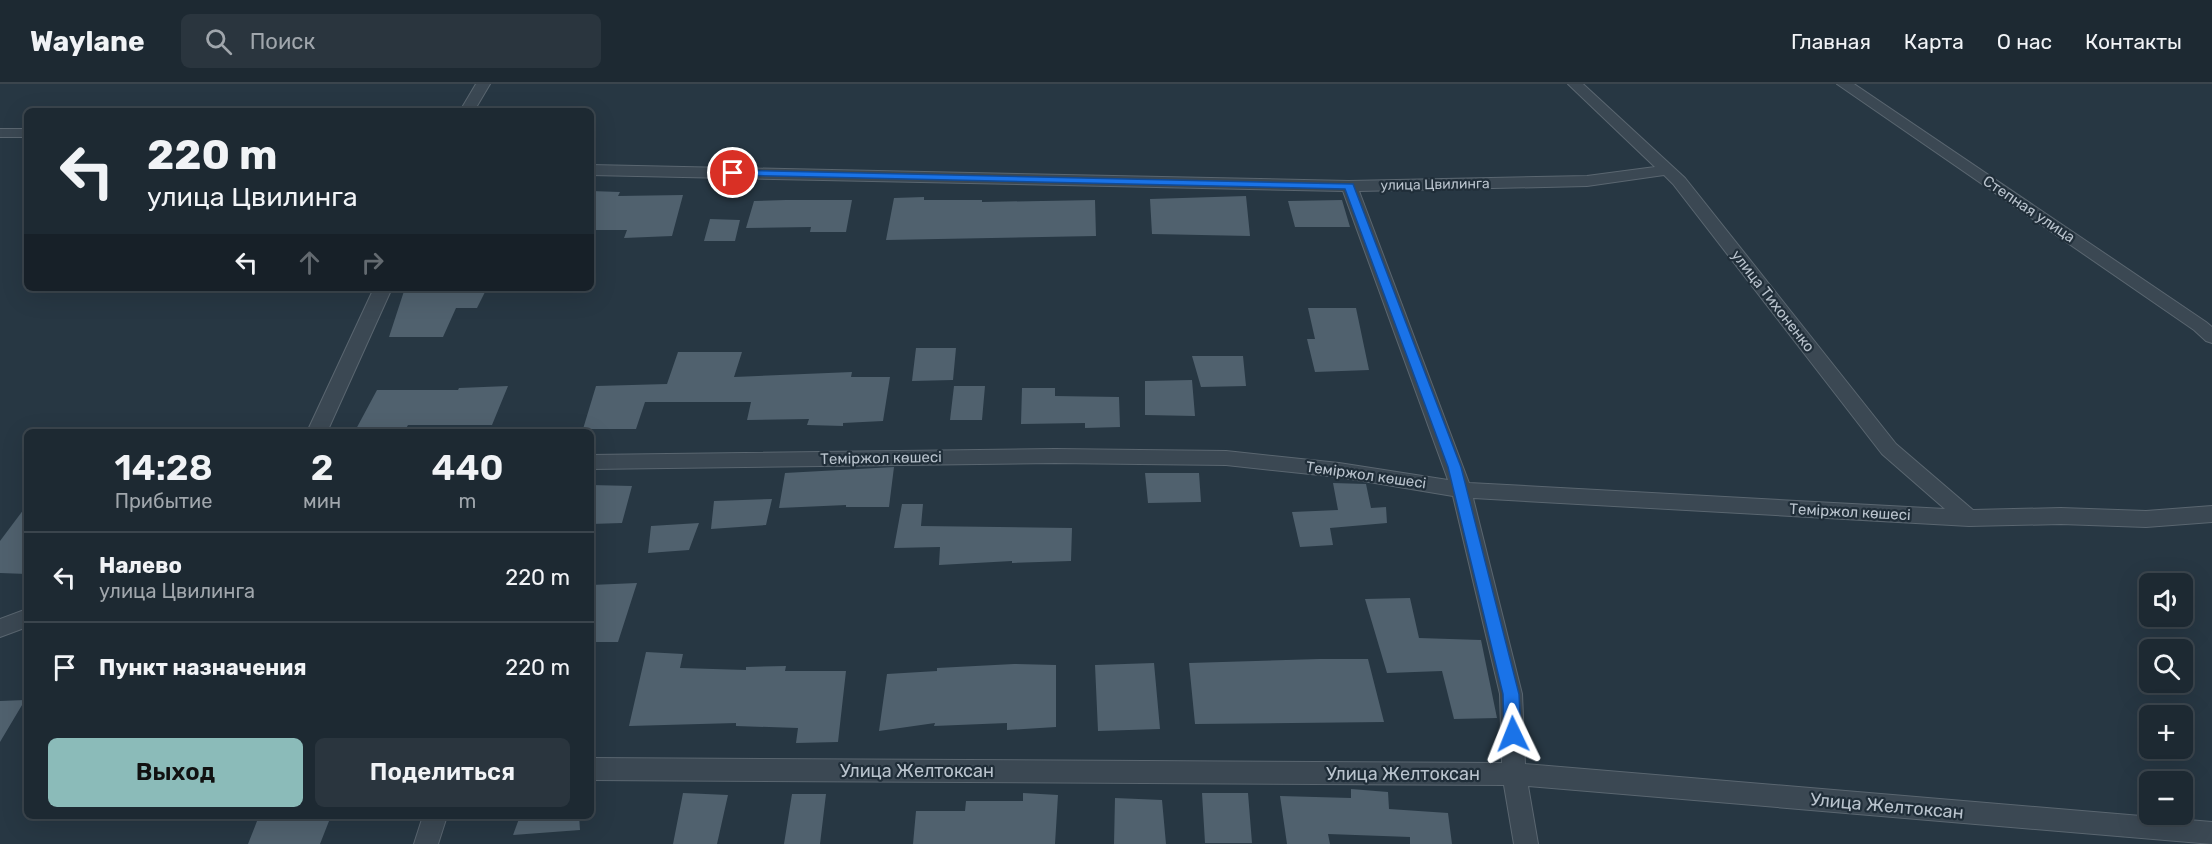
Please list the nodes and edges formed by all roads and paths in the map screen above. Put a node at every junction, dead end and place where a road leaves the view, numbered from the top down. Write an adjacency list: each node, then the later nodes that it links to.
1 (483, 84): 4 (street)
2 (1575, 84): 8 (street, улица Тихоненко)
3 (1844, 84): 11 (street, Степная улица)
4 (469, 108)
5 (0, 133): 6 (street)
6 (24, 133)
7 (594, 170): 9 (street, улица Цвилинга)
8 (1667, 170): 9 (street, улица Цвилинга); 16 (street, улица Тихоненко)
9 (1349, 186): 14 (street)
10 (382, 291): 12 (street)
11 (2212, 337)
12 (318, 429)
13 (594, 462): 14 (street, Теміржол көшесі)
14 (1461, 490): 16 (street, Теміржол көшесі); 20 (street)
15 (2212, 514): 16 (street, Теміржол көшесі)
16 (1969, 518)
17 (24, 619): 18 (street)
18 (0, 628)
19 (594, 769): 20 (street, Улица Желтоксан)
20 (1514, 774): 22 (street, Улица Желтоксан); 24 (street)
21 (434, 819): 23 (street)
22 (2212, 834)
23 (426, 844)
24 (1526, 844)

